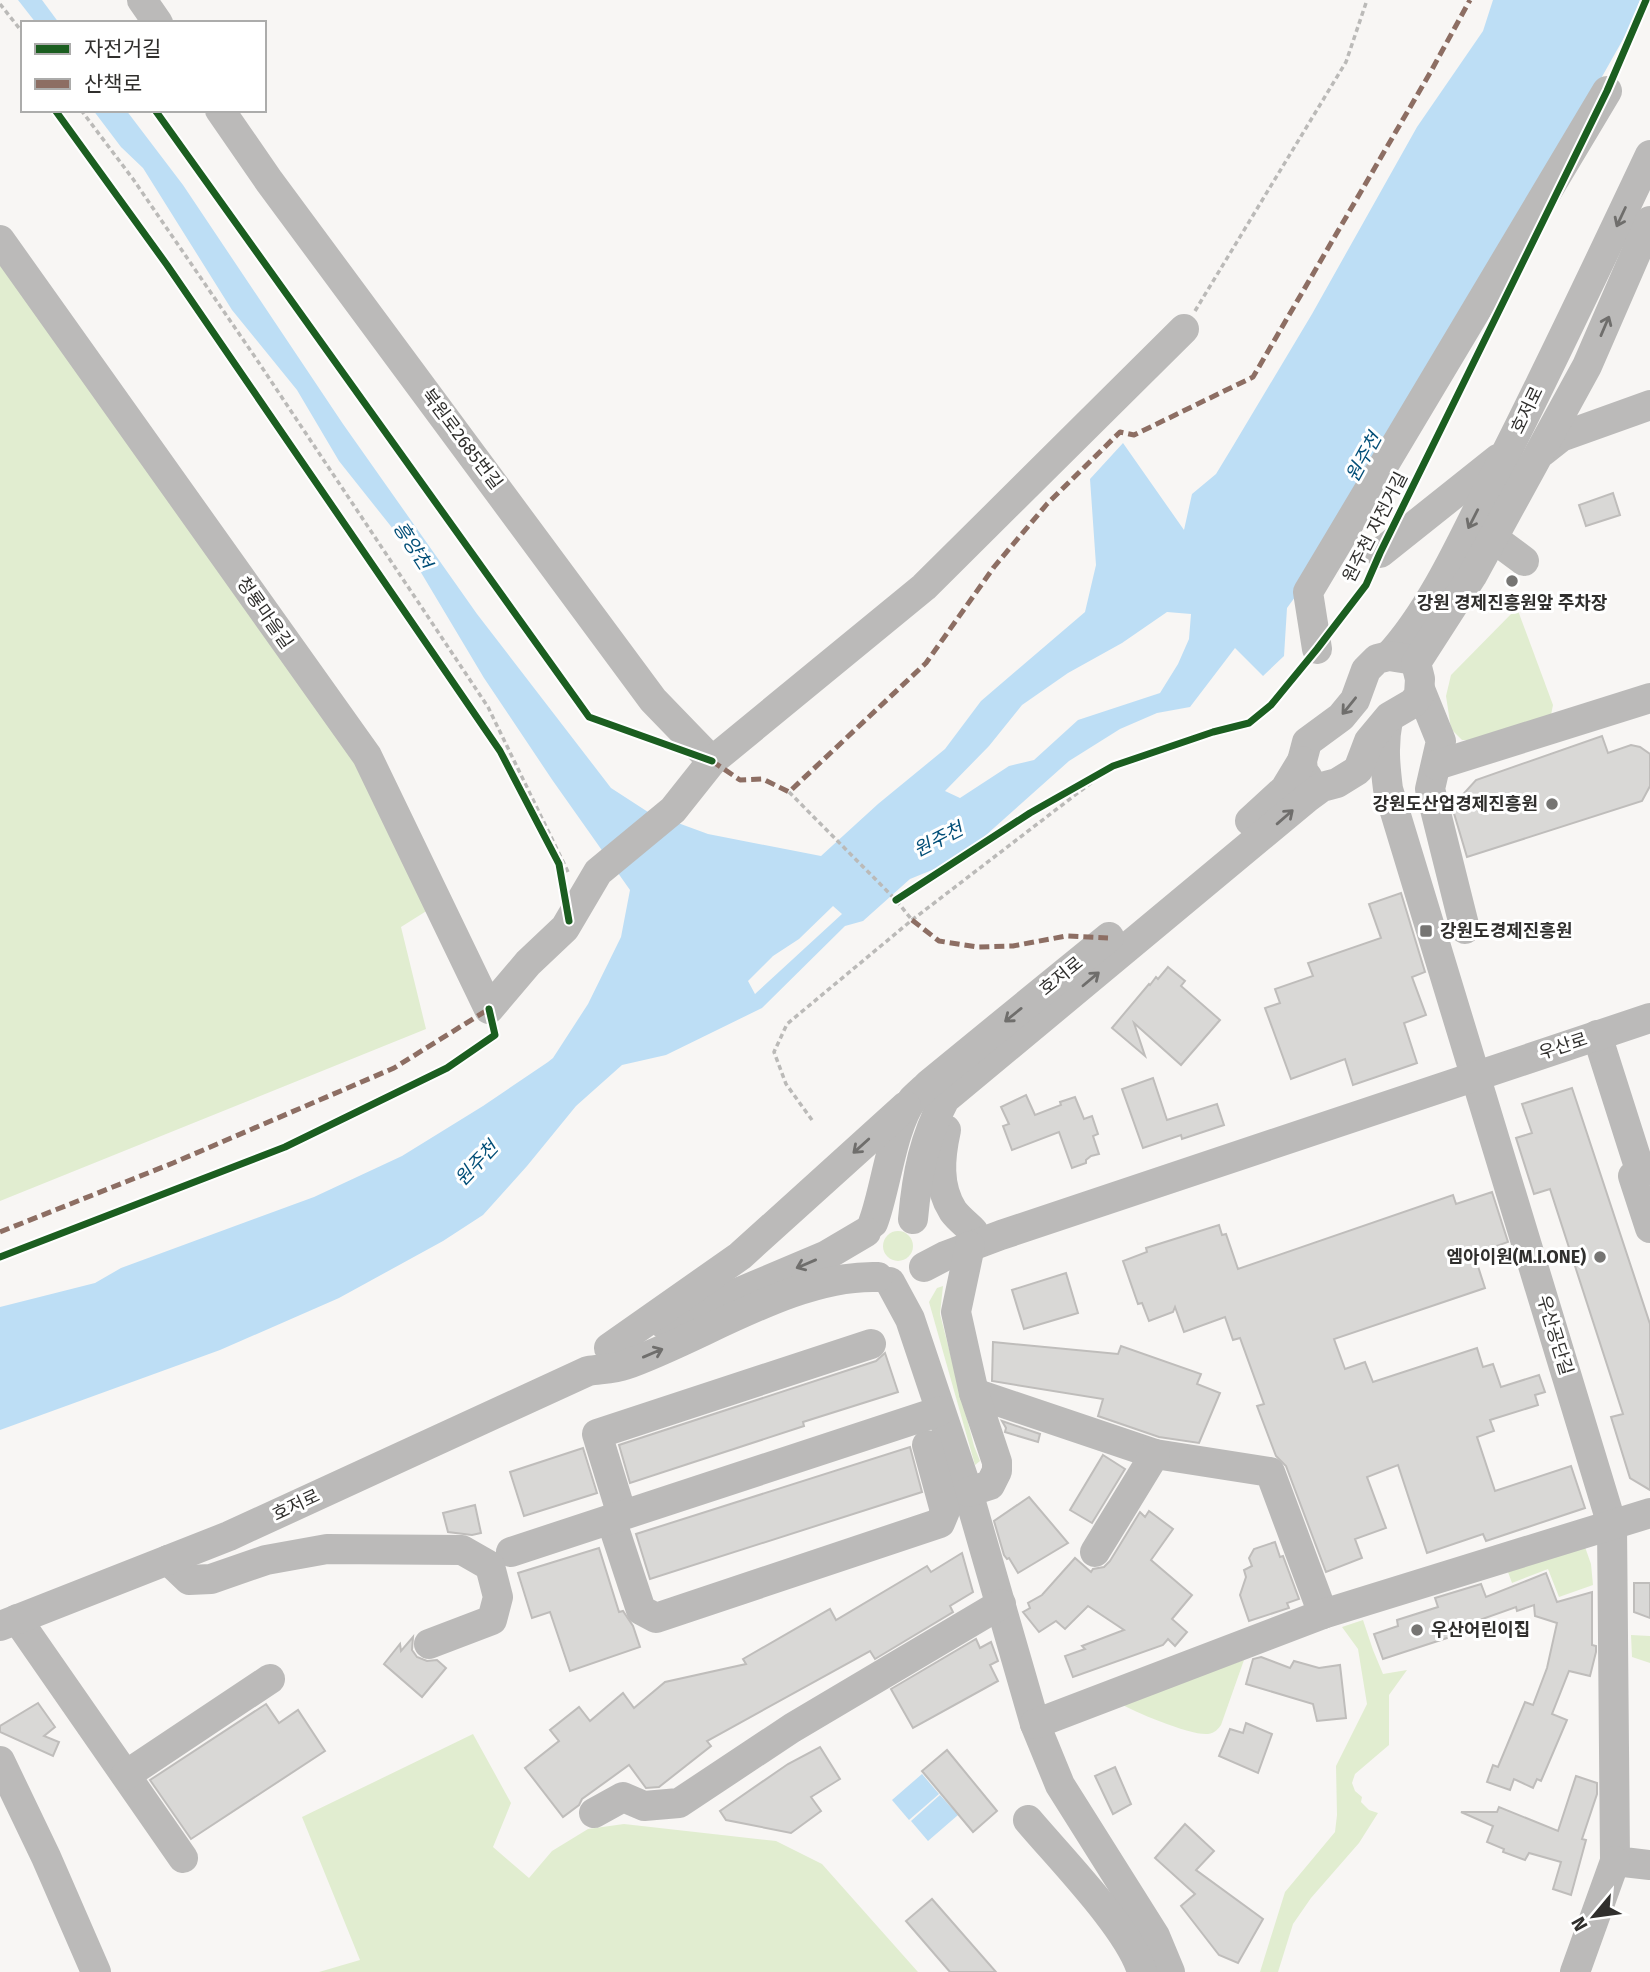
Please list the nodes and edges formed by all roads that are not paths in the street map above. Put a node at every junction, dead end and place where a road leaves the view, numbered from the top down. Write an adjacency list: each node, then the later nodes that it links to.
1 (142, 0): 2 (street)
2 (157, 21)
3 (1607, 91): 19 (street)
4 (220, 112): 23 (street, 북원로2685번길)
5 (1650, 156): 10 (street, 호저로, one-way to 10)
6 (1650, 221): 9 (street, 호저로, one-way to 6)
7 (0, 240): 23 (street, 청룡마을길)
8 (1184, 329): 23 (street)
9 (1587, 366): 11 (street, 호저로); 12 (street)
10 (1536, 392): 11 (street); 13 (street, 호저로)
11 (1564, 408): 14 (street, 호저로)
12 (1637, 409): 14 (street)
13 (1507, 452): 16 (street); 20 (street, 호저로, one-way to 20)
14 (1539, 455): 15 (street, 호저로)
15 (1493, 538): 17 (street); 18 (street, 호저로)
16 (1380, 553)
17 (1524, 561)
18 (1434, 632): 20 (street, 호저로); 22 (street)
19 (1317, 649)
20 (1405, 686): 22 (street); 24 (street, 호저로, one-way to 24); 26 (street, 호저로); 28 (street, 우산공단길)
21 (1650, 698): 25 (street)
22 (1436, 723): 25 (street)
23 (712, 761)
24 (1302, 761): 27 (street); 34 (street, 호저로, one-way to 34)
25 (1437, 765): 29 (street)
26 (1358, 770): 27 (street, 호저로); 28 (street)
27 (1322, 787): 32 (street, 호저로, one-way to 27)
28 (1388, 789): 33 (street, 우산공단길)
29 (1465, 929)
30 (1650, 1018): 31 (street, 우산로)
31 (1597, 1035): 33 (street, 우산로); 37 (street)
32 (1001, 1053): 35 (street); 38 (street)
33 (1475, 1074): 38 (street, 우산로); 50 (street, 우산공단길)
34 (912, 1101): 36 (street, 호저로); 41 (street, one-way to 41)
35 (917, 1222): 36 (street); 38 (street); 39 (street)
36 (869, 1228): 39 (street); 41 (street, one-way to 41)
37 (1650, 1228)
38 (981, 1237): 39 (street, 우산로); 43 (street)
39 (902, 1276): 42 (street, one-way to 39); 44 (street)
40 (871, 1344): 49 (street)
41 (609, 1348): 42 (street)
42 (588, 1371): 53 (street, 호저로)
43 (974, 1393): 46 (street); 47 (street)
44 (940, 1411): 47 (street); 49 (street)
45 (927, 1446): 49 (street)
46 (1155, 1454): 52 (street); 55 (street)
47 (968, 1492): 54 (street)
48 (1650, 1513): 50 (street)
49 (617, 1517): 51 (street)
50 (1612, 1525): 55 (street); 65 (street, 우산공단길)
51 (511, 1552)
52 (1095, 1552)
53 (168, 1560): 56 (street, 호저로); 57 (street)
54 (1000, 1604): 59 (street); 62 (street)
55 (1323, 1614): 59 (street)
56 (9, 1623): 61 (street)
57 (429, 1644)
58 (270, 1679): 61 (street)
59 (1035, 1724): 69 (street)
60 (0, 1761): 67 (street)
61 (126, 1775): 64 (street)
62 (594, 1813)
63 (1028, 1820): 68 (street)
64 (183, 1858)
65 (1615, 1861): 66 (street); 70 (street)
66 (1650, 1865)
67 (96, 1972)
68 (1142, 1972)
69 (1170, 1972)
70 (1575, 1972)

